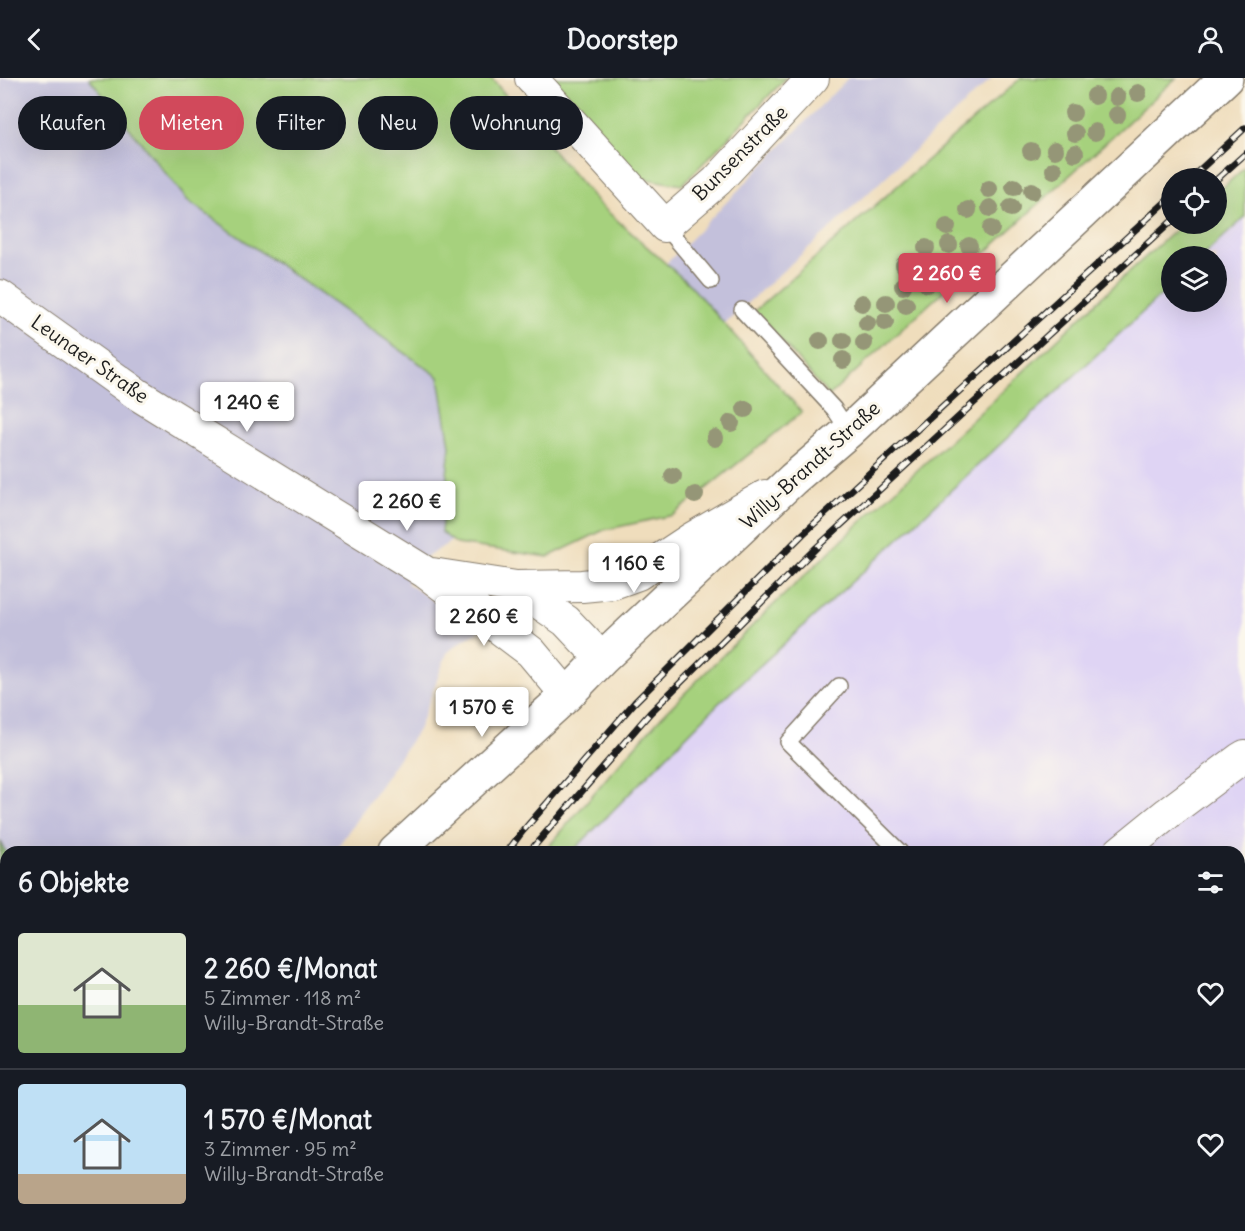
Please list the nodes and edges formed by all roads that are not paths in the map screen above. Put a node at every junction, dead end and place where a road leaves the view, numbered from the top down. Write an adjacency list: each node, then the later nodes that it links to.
1 (531, 78): 4 (street)
2 (813, 78): 4 (street, Bunsenstraße)
3 (1226, 78): 8 (main road, Willy-Brandt-Straße)
4 (665, 226): 5 (lane)
5 (711, 281)
6 (0, 296): 10 (street, Leunaer Straße)
7 (742, 310): 8 (lane)
8 (849, 431): 9 (main road, Willy-Brandt-Straße)
9 (793, 479): 11 (street, Leunaer Straße); 12 (main road, Willy-Brandt-Straße)
10 (425, 573): 11 (street, Leunaer Straße); 14 (street, Leunaer Straße)
11 (516, 587): 12 (street, Leunaer Straße)
12 (602, 659): 14 (main road, Willy-Brandt-Straße)
13 (839, 686): 17 (lane)
14 (567, 695): 16 (main road, Willy-Brandt-Straße)
15 (1245, 756): 18 (street)
16 (402, 846)
17 (894, 846)
18 (1127, 846)

